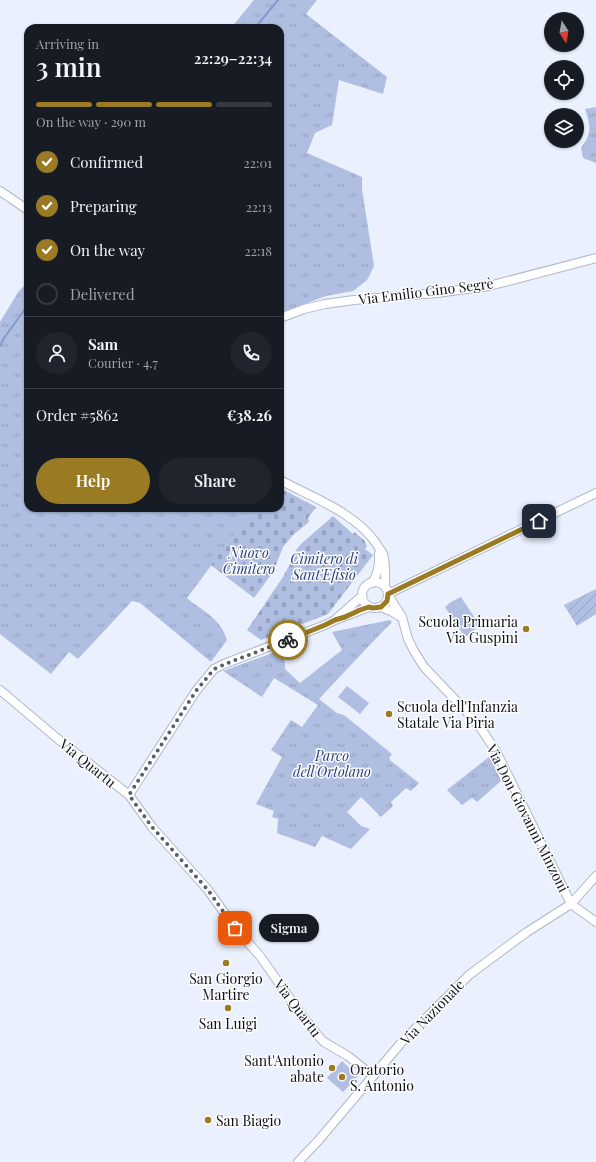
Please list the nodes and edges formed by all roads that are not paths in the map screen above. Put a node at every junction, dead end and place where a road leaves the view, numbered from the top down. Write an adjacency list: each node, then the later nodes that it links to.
1 (0, 191): 2 (street)
2 (24, 207)
3 (596, 258): 4 (street, Via Emilio Gino Segrè)
4 (284, 316)
5 (284, 482): 7 (street)
6 (596, 493): 9 (street)
7 (379, 547): 8 (street); 9 (street)
8 (372, 583): 9 (street); 10 (street)
9 (387, 592): 12 (street); 13 (street, Via Don Giovanni Minzoni)
10 (362, 596): 11 (street); 14 (street)
11 (369, 607): 12 (street); 14 (street)
12 (381, 607): 13 (street)
13 (402, 617): 18 (street, Via Don Giovanni Minzoni)
14 (335, 620): 16 (street)
15 (0, 690): 16 (street, Via Quartu)
16 (129, 795): 20 (street, Via Quartu)
17 (596, 876): 18 (street, Via Nazionale)
18 (571, 904): 19 (street); 20 (street, Via Nazionale)
19 (596, 922)
20 (372, 1076): 21 (street, Via Nazionale)
21 (298, 1162)

